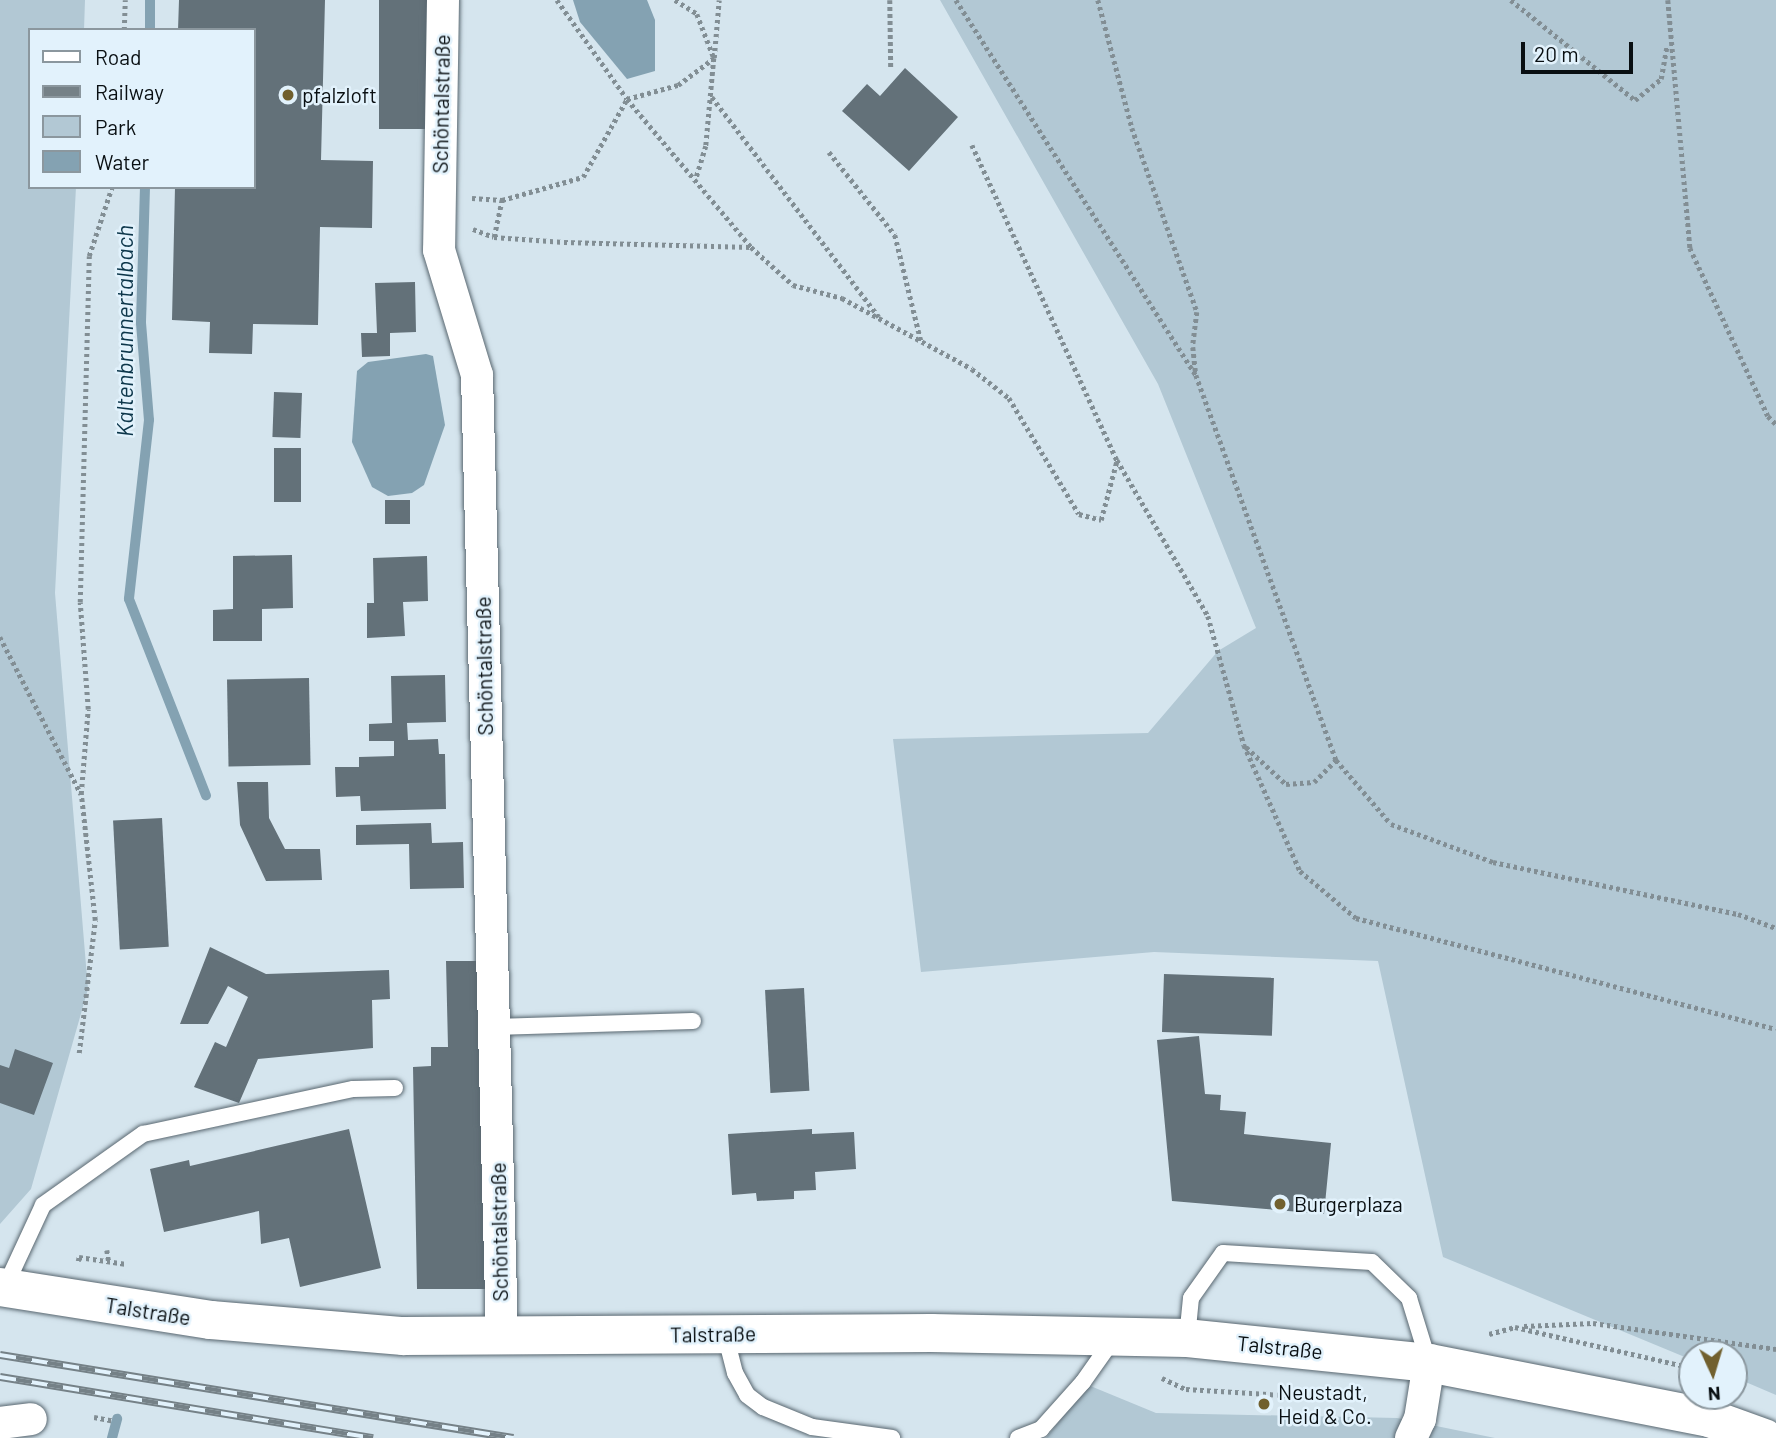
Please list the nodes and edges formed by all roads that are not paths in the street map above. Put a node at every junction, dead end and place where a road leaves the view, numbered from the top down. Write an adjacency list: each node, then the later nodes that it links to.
1 (443, 0): 3 (street, Schöntalstraße)
2 (693, 1021): 3 (lane)
3 (494, 1027): 8 (street, Schöntalstraße)
4 (395, 1088): 5 (lane)
5 (2, 1288): 8 (main road, Talstraße)
6 (725, 1334): 7 (main road, Talstraße); 8 (main road, Talstraße); 13 (lane)
7 (1116, 1335): 9 (main road, Talstraße); 14 (lane)
8 (502, 1337)
9 (1187, 1338): 10 (main road, Talstraße); 10 (lane)
10 (1429, 1363): 15 (street); 16 (main road, Talstraße)
11 (31, 1419): 12 (street)
12 (0, 1423)
13 (892, 1438)
14 (1018, 1438)
15 (1411, 1438)
16 (1764, 1438)

